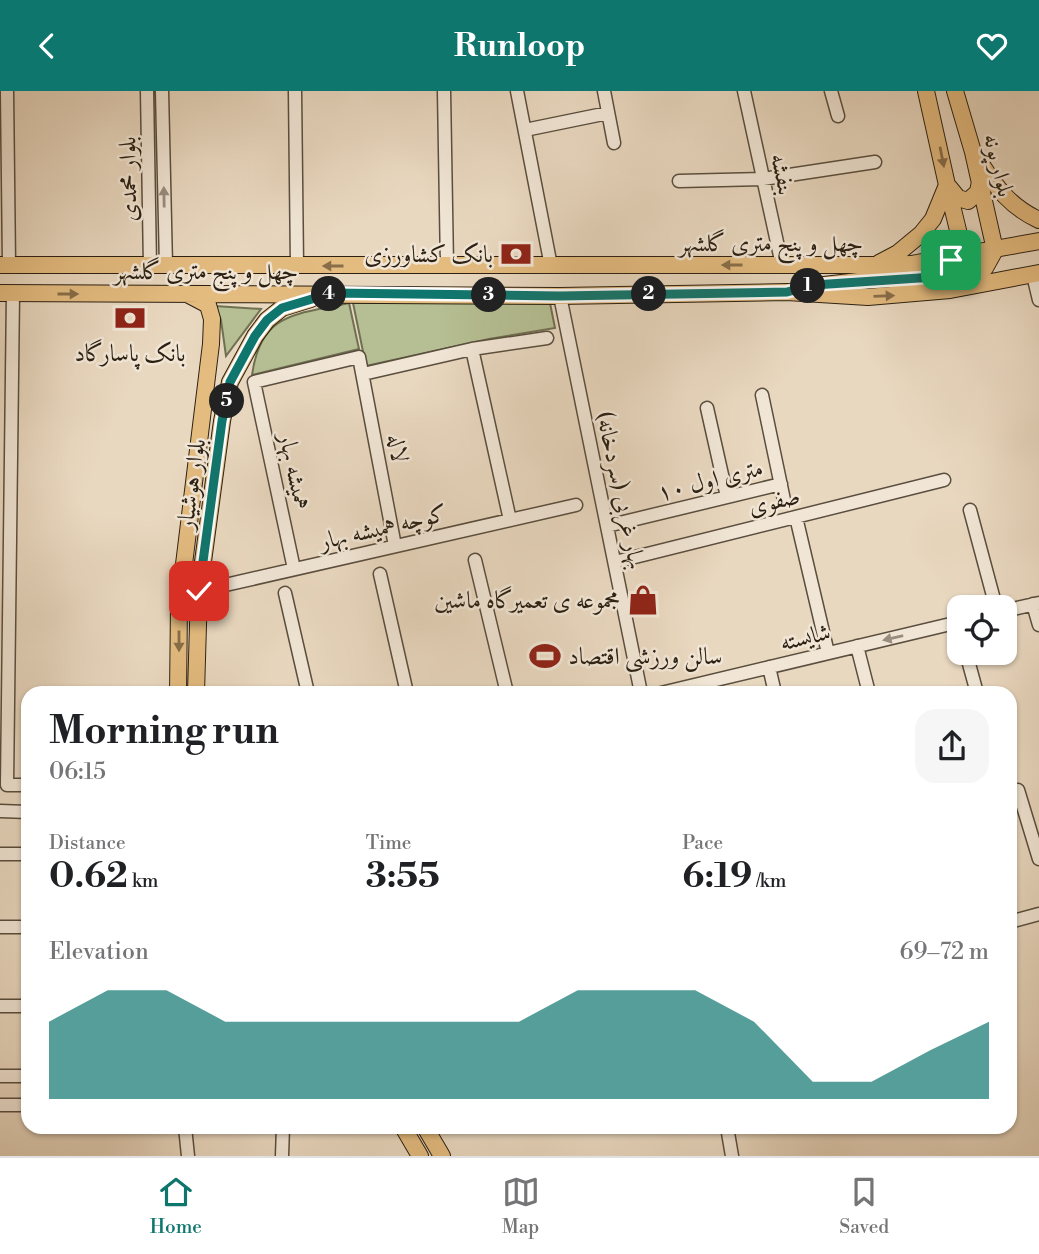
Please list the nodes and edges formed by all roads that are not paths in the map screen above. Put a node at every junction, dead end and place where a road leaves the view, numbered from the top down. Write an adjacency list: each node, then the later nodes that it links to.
1 (7, 91): 30 (street)
2 (147, 91): 23 (street, بلوار محمدی)
3 (162, 91): 24 (street, بلوار محمدی, one-way to 3)
4 (295, 91): 34 (street)
5 (444, 91): 35 (street)
6 (517, 91): 14 (street)
7 (604, 91): 12 (street)
8 (744, 91): 18 (street, بنفشه)
9 (831, 91): 13 (street)
10 (926, 91): 21 (main road, one-way to 21)
11 (955, 91): 16 (main road, بلوار پونه)
12 (608, 113): 14 (street); 15 (street)
13 (838, 116)
14 (525, 130): 36 (street)
15 (614, 143)
16 (973, 152): 20 (main road, بلوار پونه); 22 (main road)
17 (875, 162): 18 (street)
18 (763, 179): 19 (street); 32 (street, بنفشه)
19 (679, 181)
20 (980, 181): 21 (main road); 27 (main road, بلوار پونه)
21 (947, 185): 28 (main road); 33 (main road)
22 (1039, 220)
23 (149, 232): 24 (street); 31 (street, بلوار محمدی)
24 (165, 234): 31 (street, بلوار محمدی)
25 (1039, 241): 26 (main road, چهل و پنج متری گلشهر)
26 (1018, 245): 27 (main road, چهل و پنج متری گلشهر); 38 (main road)
27 (995, 250): 28 (main road, چهل و پنج متری گلشهر); 37 (main road)
28 (964, 255): 29 (main road, چهل و پنج متری گلشهر); 37 (main road)
29 (947, 257): 33 (main road, چهل و پنج متری گلشهر); 39 (main road)
30 (4, 265): 31 (main road, چهل و پنج متری گلشهر)
31 (158, 265): 34 (main road, چهل و پنج متری گلشهر)
32 (782, 265): 33 (main road, چهل و پنج متری گلشهر); 36 (main road, چهل و پنج متری گلشهر, one-way to 36)
33 (875, 265)
34 (297, 266): 35 (main road, چهل و پنج متری گلشهر, one-way to 34)
35 (447, 266): 36 (main road, چهل و پنج متری گلشهر)
36 (551, 266)
37 (985, 268): 38 (main road); 39 (main road)
38 (1033, 270): 40 (main road, چهل و پنج متری گلشهر, one-way to 38); 45 (street)
39 (949, 276): 40 (main road)
40 (787, 292): 44 (main road, چهل و پنج متری گلشهر)
41 (7, 293): 43 (main road, چهل و پنج متری گلشهر, one-way to 43); 64 (street)
42 (332, 293): 43 (main road, چهل و پنج متری گلشهر); 44 (main road, چهل و پنج متری گلشهر); 50 (main road, بلوار هوشیار)
43 (187, 294): 49 (main road, بلوار هوشیار)
44 (560, 296): 62 (street, بهار غربی (سردخانه))
45 (1039, 300)
46 (547, 338): 47 (street)
47 (472, 349): 48 (street); 61 (street)
48 (363, 374): 51 (street, لاله); 63 (street, لاله)
49 (208, 378): 50 (main road); 80 (main road, بلوار هوشیار, one-way to 80)
50 (230, 382): 69 (main road, بلوار هوشیار)
51 (254, 382): 67 (street, همیشه بهار)
52 (762, 395): 55 (street)
53 (707, 408): 56 (street)
54 (944, 480): 60 (street, صفوی)
55 (781, 484): 56 (street, ۱۰ متری اول); 57 (street)
56 (727, 497): 62 (street, ۱۰ متری اول)
57 (785, 500)
58 (576, 505): 61 (street, کوچه همیشه بهار)
59 (970, 510): 71 (street)
60 (796, 517): 66 (street, صفوی); 77 (street)
61 (510, 520): 63 (street, کوچه همیشه بهار)
62 (607, 526): 66 (street, بهار غربی (سردخانه))
63 (395, 546): 67 (street, کوچه همیشه بهار)
64 (5, 559): 90 (street)
65 (475, 561): 84 (street)
66 (615, 562): 85 (street, بهار غربی (سردخانه))
67 (294, 569): 69 (street, کوچه همیشه بهار)
68 (380, 574): 83 (street)
69 (199, 591): 81 (main road, بلوار هوشیار)
70 (285, 593): 82 (street)
71 (993, 595)
72 (1036, 603): 73 (street); 74 (street)
73 (1017, 608)
74 (1039, 625)
75 (947, 626): 76 (street, شایسته, one-way to 76)
76 (857, 646): 77 (street, شایسته); 88 (street)
77 (828, 653): 79 (street, شایسته)
78 (969, 665): 89 (street)
79 (769, 667): 86 (street, شایسته); 87 (street)
80 (178, 686)
81 (196, 686)
82 (306, 686)
83 (405, 686)
84 (506, 686)
85 (641, 686)
86 (710, 686)
87 (773, 686)
88 (867, 686)
89 (975, 686)
90 (21, 785)
91 (1018, 790): 96 (street)
92 (0, 811): 93 (street)
93 (21, 812)
94 (0, 854): 95 (street)
95 (21, 854)
96 (1039, 859)
97 (1039, 914): 98 (street)
98 (1017, 920)
99 (0, 927): 100 (street)
100 (21, 927)
101 (0, 1006): 102 (street)
102 (21, 1006)
103 (0, 1076): 104 (street)
104 (21, 1076)
105 (0, 1105): 106 (street)
106 (21, 1105)
107 (186, 1134): 112 (street)
108 (283, 1134): 113 (street)
109 (408, 1134): 114 (main road)
110 (429, 1134): 115 (main road)
111 (728, 1134): 116 (street)
112 (188, 1156)
113 (282, 1156)
114 (420, 1156)
115 (442, 1156)
116 (732, 1156)

